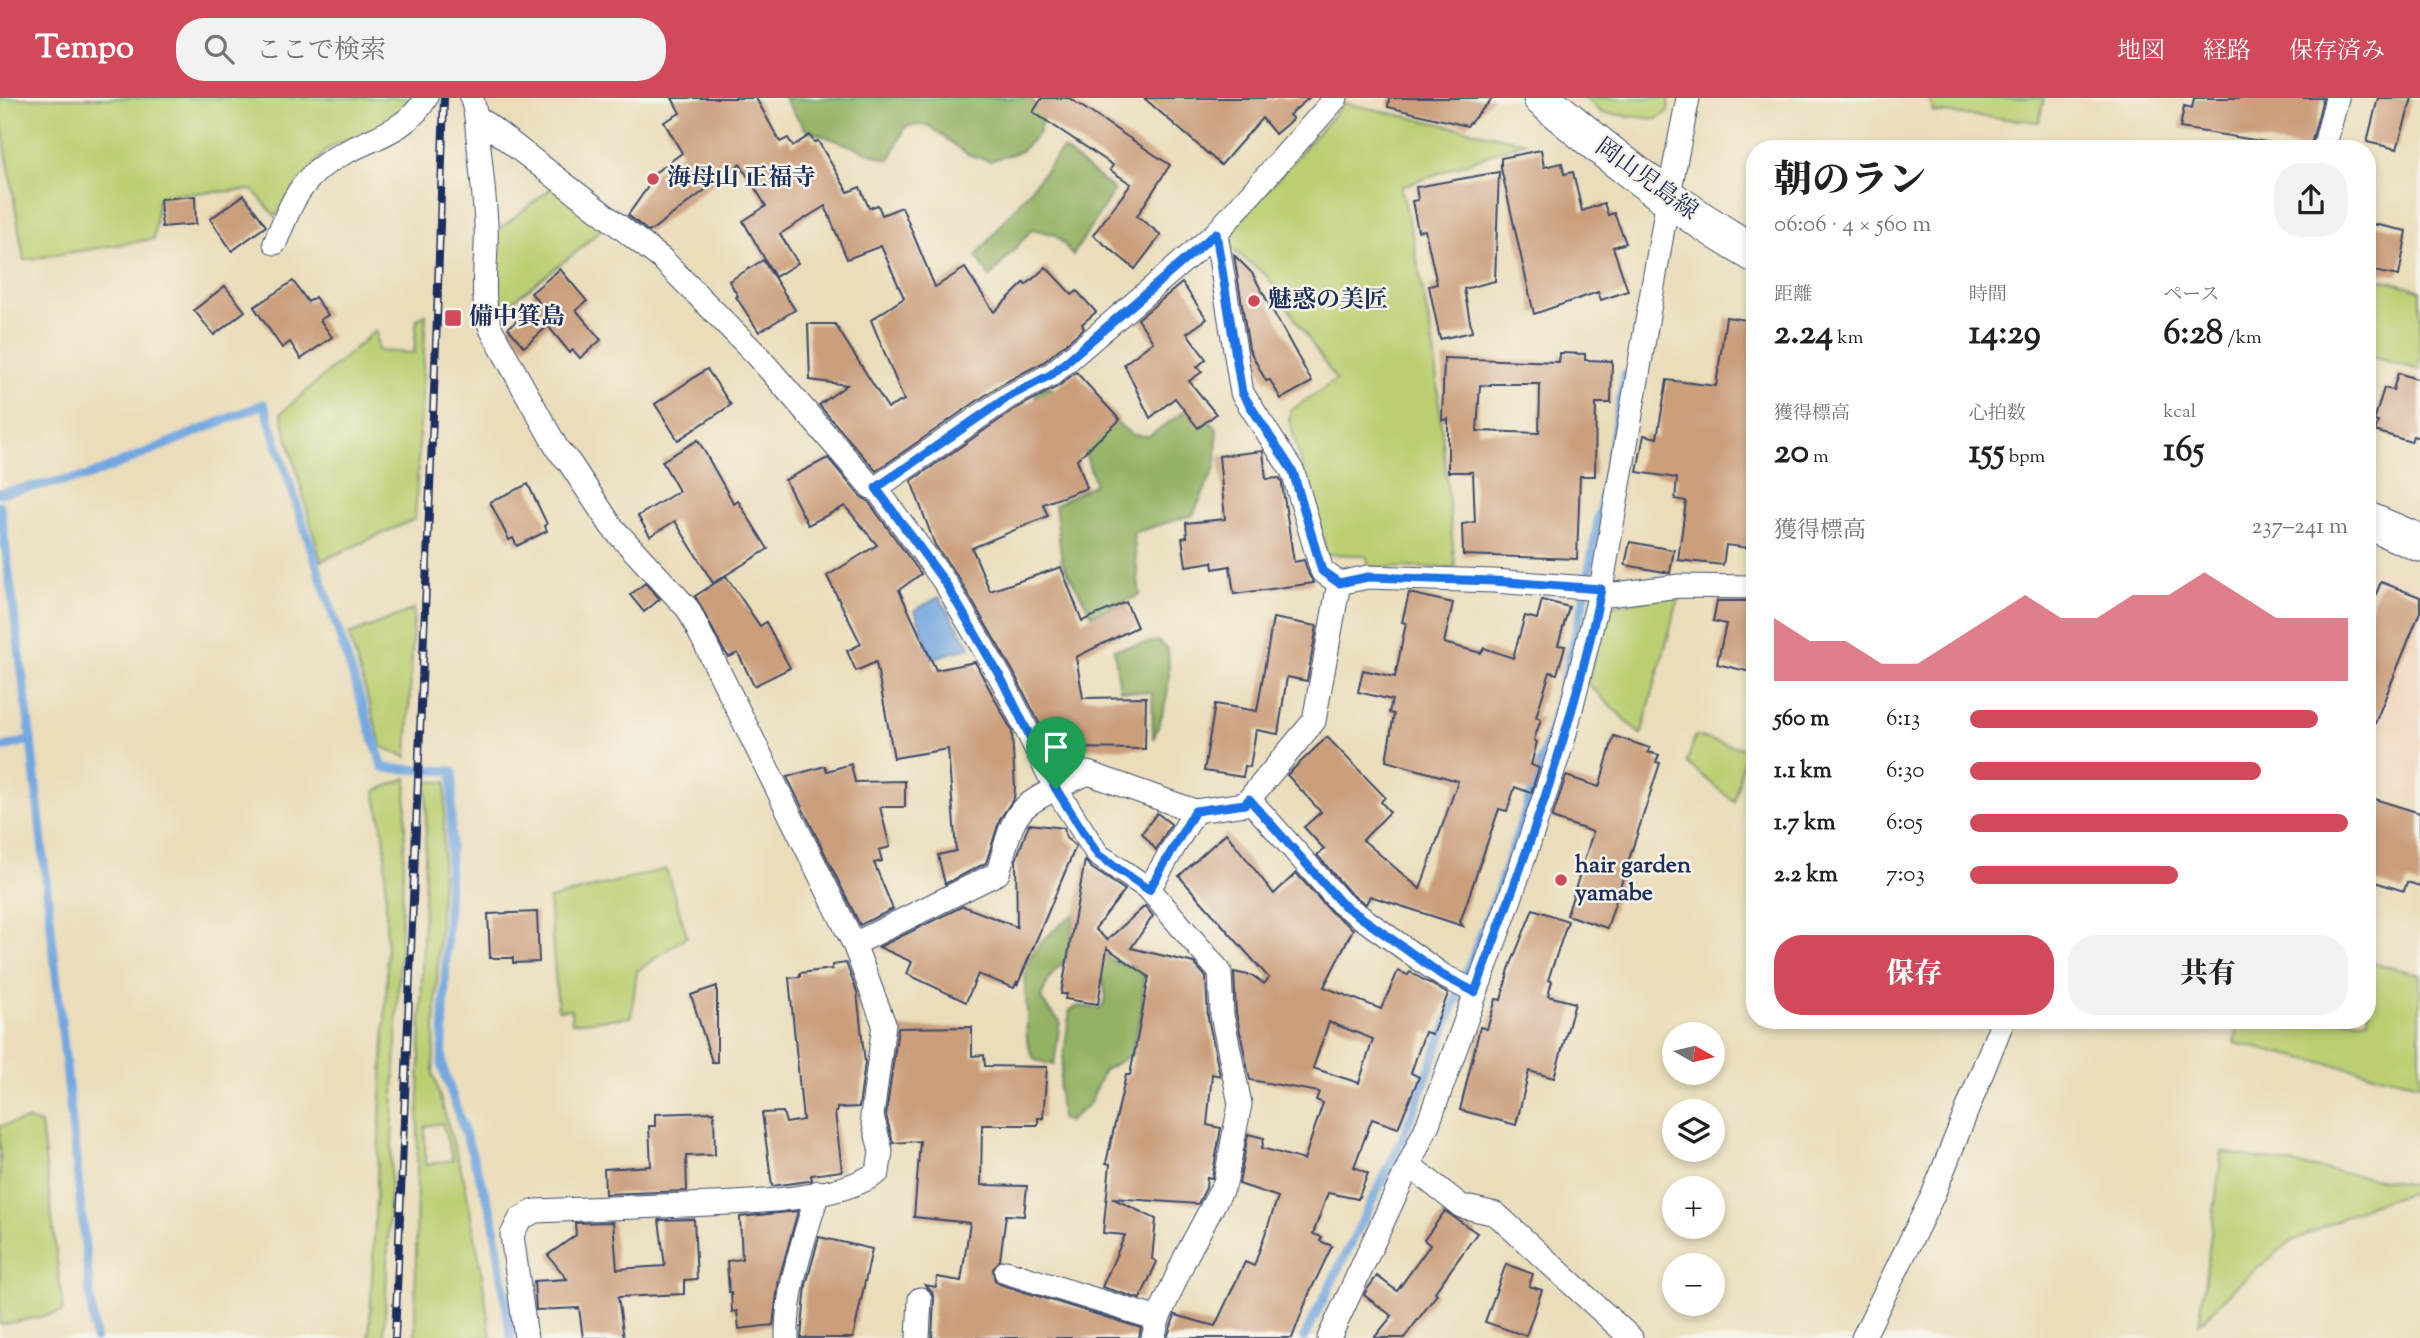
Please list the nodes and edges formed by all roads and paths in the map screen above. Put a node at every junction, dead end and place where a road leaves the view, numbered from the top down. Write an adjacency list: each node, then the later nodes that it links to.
1 (426, 98): 10 (street)
2 (1336, 98): 9 (street)
3 (1542, 98): 8 (main road, 岡山児島線)
4 (1689, 98): 8 (street)
5 (2337, 98): 7 (street)
6 (474, 107): 12 (street); 22 (street)
7 (2326, 140)
8 (1668, 199): 11 (main road, 岡山児島線); 17 (street)
9 (1216, 233): 12 (street); 15 (street)
10 (275, 243)
11 (1746, 248)
12 (876, 488): 18 (street)
13 (2376, 525): 14 (main road)
14 (2420, 542)
15 (1339, 583): 17 (street); 19 (street)
16 (1746, 587): 17 (street)
17 (1594, 590): 23 (street)
18 (1056, 789): 20 (street); 21 (street); 22 (street)
19 (1249, 799): 20 (street); 23 (street)
20 (1195, 811): 21 (street)
21 (1149, 890): 29 (street)
22 (855, 944): 26 (street)
23 (1465, 988): 25 (street)
24 (1999, 1029): 35 (street)
25 (1409, 1165): 33 (street); 34 (street)
26 (818, 1192): 30 (street); 31 (street)
27 (1006, 1272): 29 (street)
28 (920, 1299): 32 (street)
29 (1155, 1329)
30 (526, 1338)
31 (787, 1338)
32 (918, 1338)
33 (1329, 1338)
34 (1631, 1338)
35 (1863, 1338)

